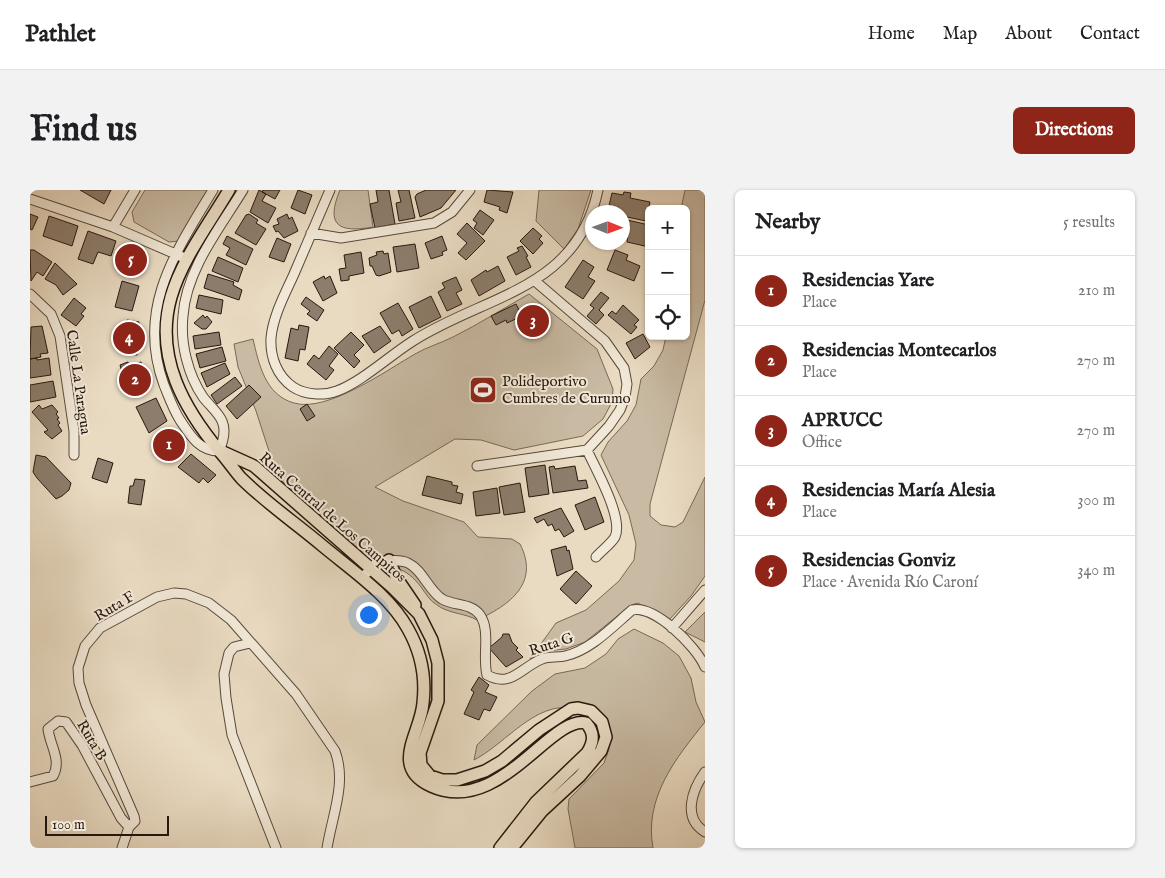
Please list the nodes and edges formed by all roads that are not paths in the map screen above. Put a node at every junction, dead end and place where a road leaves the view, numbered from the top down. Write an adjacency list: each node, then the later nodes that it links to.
1 (135, 190): 9 (street)
2 (213, 190): 11 (street)
3 (229, 190): 12 (main road)
4 (243, 190): 15 (street)
5 (330, 190): 10 (street)
6 (470, 190): 10 (street)
7 (598, 190): 13 (street)
8 (30, 199): 9 (street)
9 (113, 227): 11 (street)
10 (311, 233): 13 (street)
11 (175, 253): 12 (street); 15 (street)
12 (187, 259): 15 (main road)
13 (535, 281): 16 (street)
14 (30, 294): 17 (street, Calle La Paragua)
15 (219, 450): 21 (main road, Ruta Central de Los Campitos); 22 (main road, Ruta Central de Los Campitos)
16 (587, 450): 18 (street); 19 (street)
17 (74, 455)
18 (477, 466)
19 (596, 556)
20 (389, 560): 21 (street); 24 (main road); 25 (street, Ruta G)
21 (369, 568): 22 (street); 24 (main road, Ruta Central de Los Campitos)
22 (362, 578): 35 (main road, Ruta Central de Los Campitos)
23 (705, 590): 25 (street)
24 (419, 614): 36 (main road, Ruta Central de Los Campitos)
25 (672, 628): 27 (street, Ruta G)
26 (250, 643): 30 (street, Ruta F); 33 (street); 34 (street, Ruta F)
27 (705, 667)
28 (705, 772): 31 (street)
29 (30, 782): 30 (street, Ruta B)
30 (129, 826): 32 (street, Ruta F)
31 (705, 832)
32 (122, 848)
33 (276, 848)
34 (326, 848)
35 (500, 848)
36 (512, 848)

